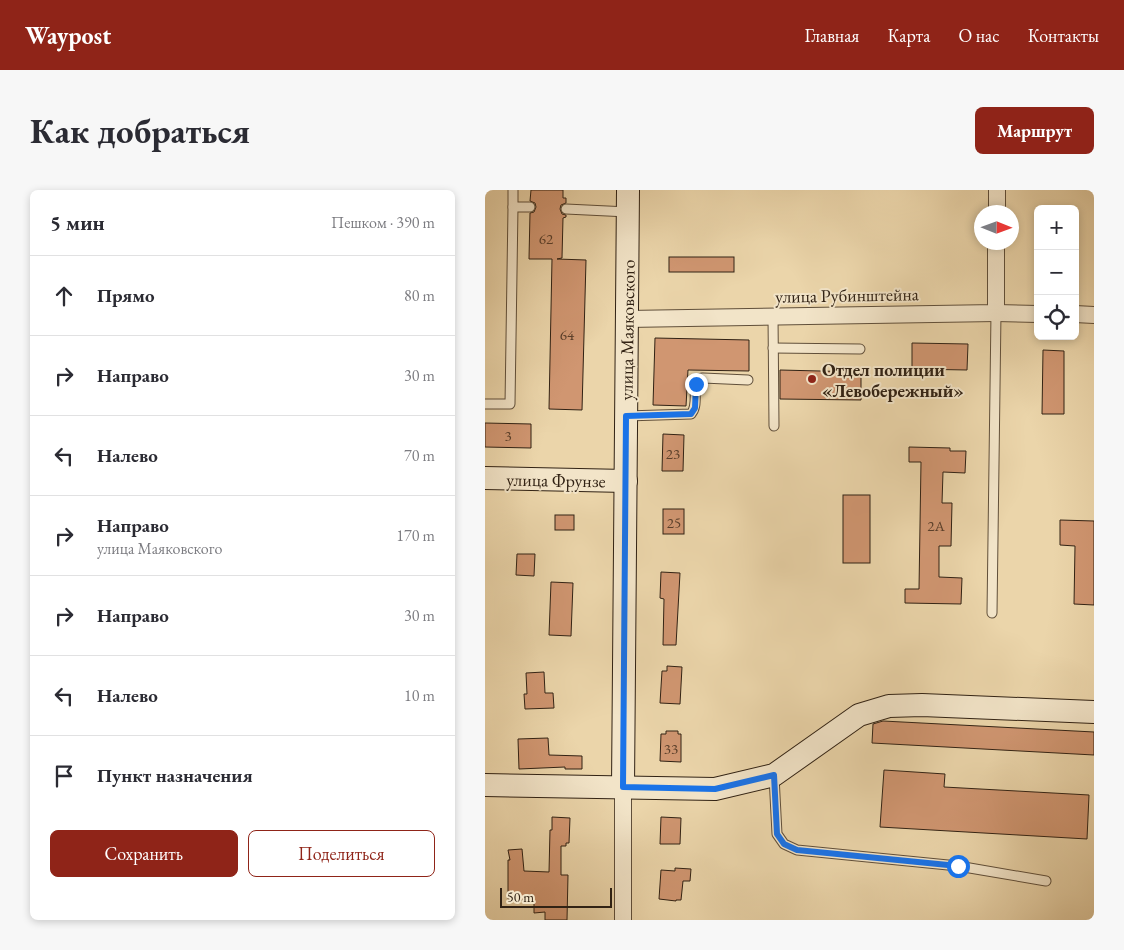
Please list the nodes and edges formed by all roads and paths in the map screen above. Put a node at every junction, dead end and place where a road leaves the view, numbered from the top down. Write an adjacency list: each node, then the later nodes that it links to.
1 (513, 190): 5 (lane)
2 (997, 190): 4 (street)
3 (628, 201): 7 (lane); 14 (street, улица Маяковского)
4 (997, 205)
5 (513, 207): 6 (lane); 18 (lane)
6 (530, 208)
7 (566, 209)
8 (996, 250): 9 (street)
9 (996, 313): 10 (street, улица Рубинштейна); 13 (street, улица Рубинштейна); 23 (lane)
10 (1034, 314)
11 (1079, 314): 12 (street)
12 (1094, 315)
13 (773, 316): 14 (street, улица Рубинштейна); 15 (lane)
14 (627, 319): 19 (street, улица Маяковского)
15 (773, 348): 16 (lane); 20 (lane)
16 (861, 349)
17 (748, 380): 19 (lane)
18 (485, 404)
19 (626, 416): 22 (street, улица Маяковского)
20 (774, 426)
21 (485, 478): 22 (street, улица Фрунзе)
22 (626, 481): 27 (street, улица Маяковского)
23 (992, 613)
24 (1094, 712): 25 (street)
25 (774, 775): 27 (street); 28 (lane)
26 (485, 785): 27 (street)
27 (623, 787): 29 (street, улица Маяковского)
28 (1046, 881)
29 (623, 920)

